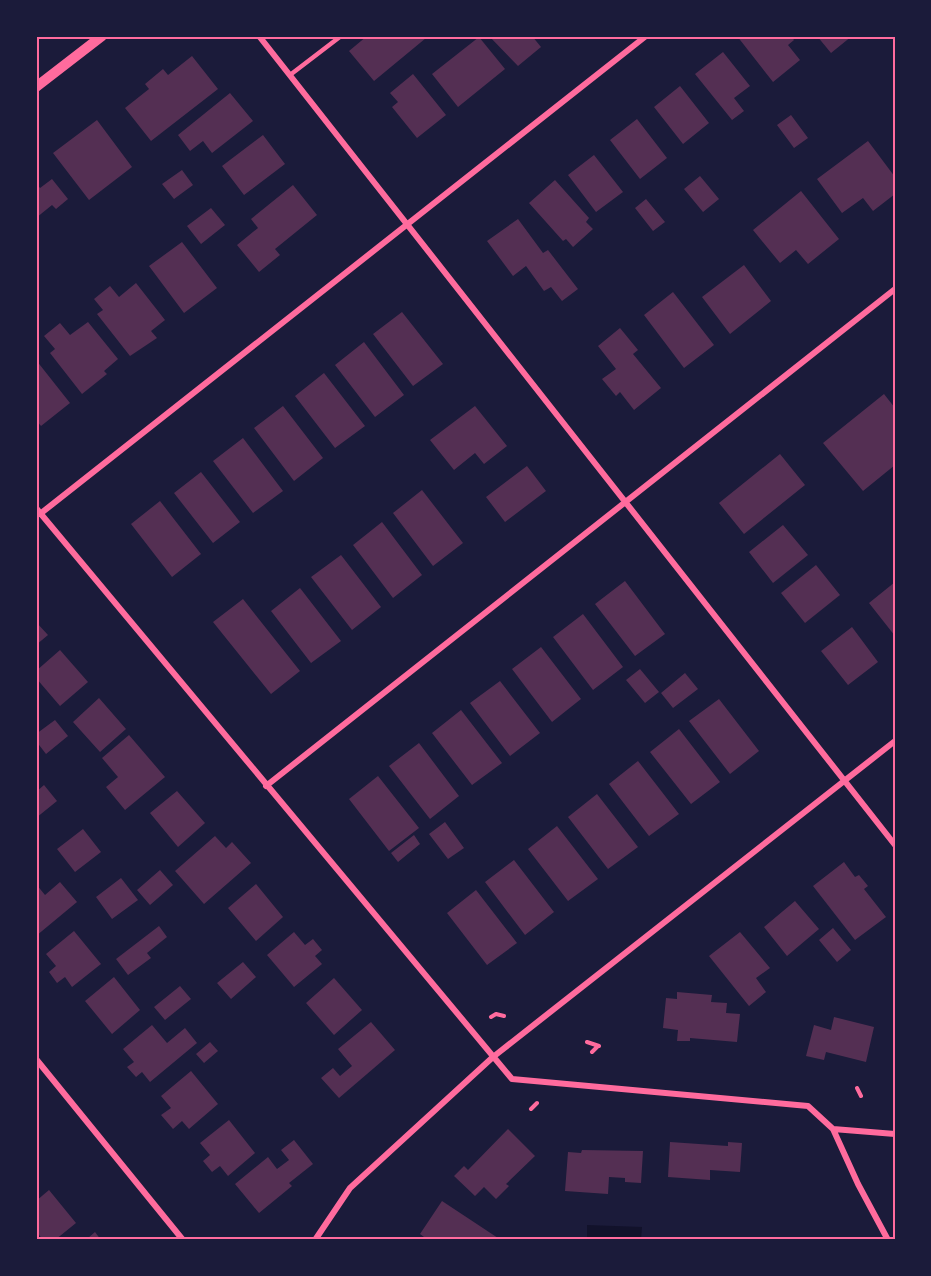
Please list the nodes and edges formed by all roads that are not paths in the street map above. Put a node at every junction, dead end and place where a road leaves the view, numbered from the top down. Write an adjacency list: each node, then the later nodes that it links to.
1 (102, 36): 6 (street)
2 (259, 36): 5 (street)
3 (341, 36): 5 (lane)
4 (646, 36): 7 (street)
5 (290, 75): 7 (street)
6 (38, 82)
7 (406, 223): 9 (street); 10 (street)
8 (895, 290): 9 (street)
9 (625, 501): 12 (street); 13 (street)
10 (38, 511): 13 (street)
11 (895, 741): 12 (street)
12 (845, 780): 14 (street); 15 (street)
13 (266, 786): 15 (street)
14 (895, 845)
15 (493, 1057): 17 (street); 20 (street)
16 (36, 1059): 19 (street)
17 (833, 1129): 18 (street); 21 (street)
18 (895, 1134)
19 (183, 1240)
20 (315, 1240)
21 (888, 1240)

